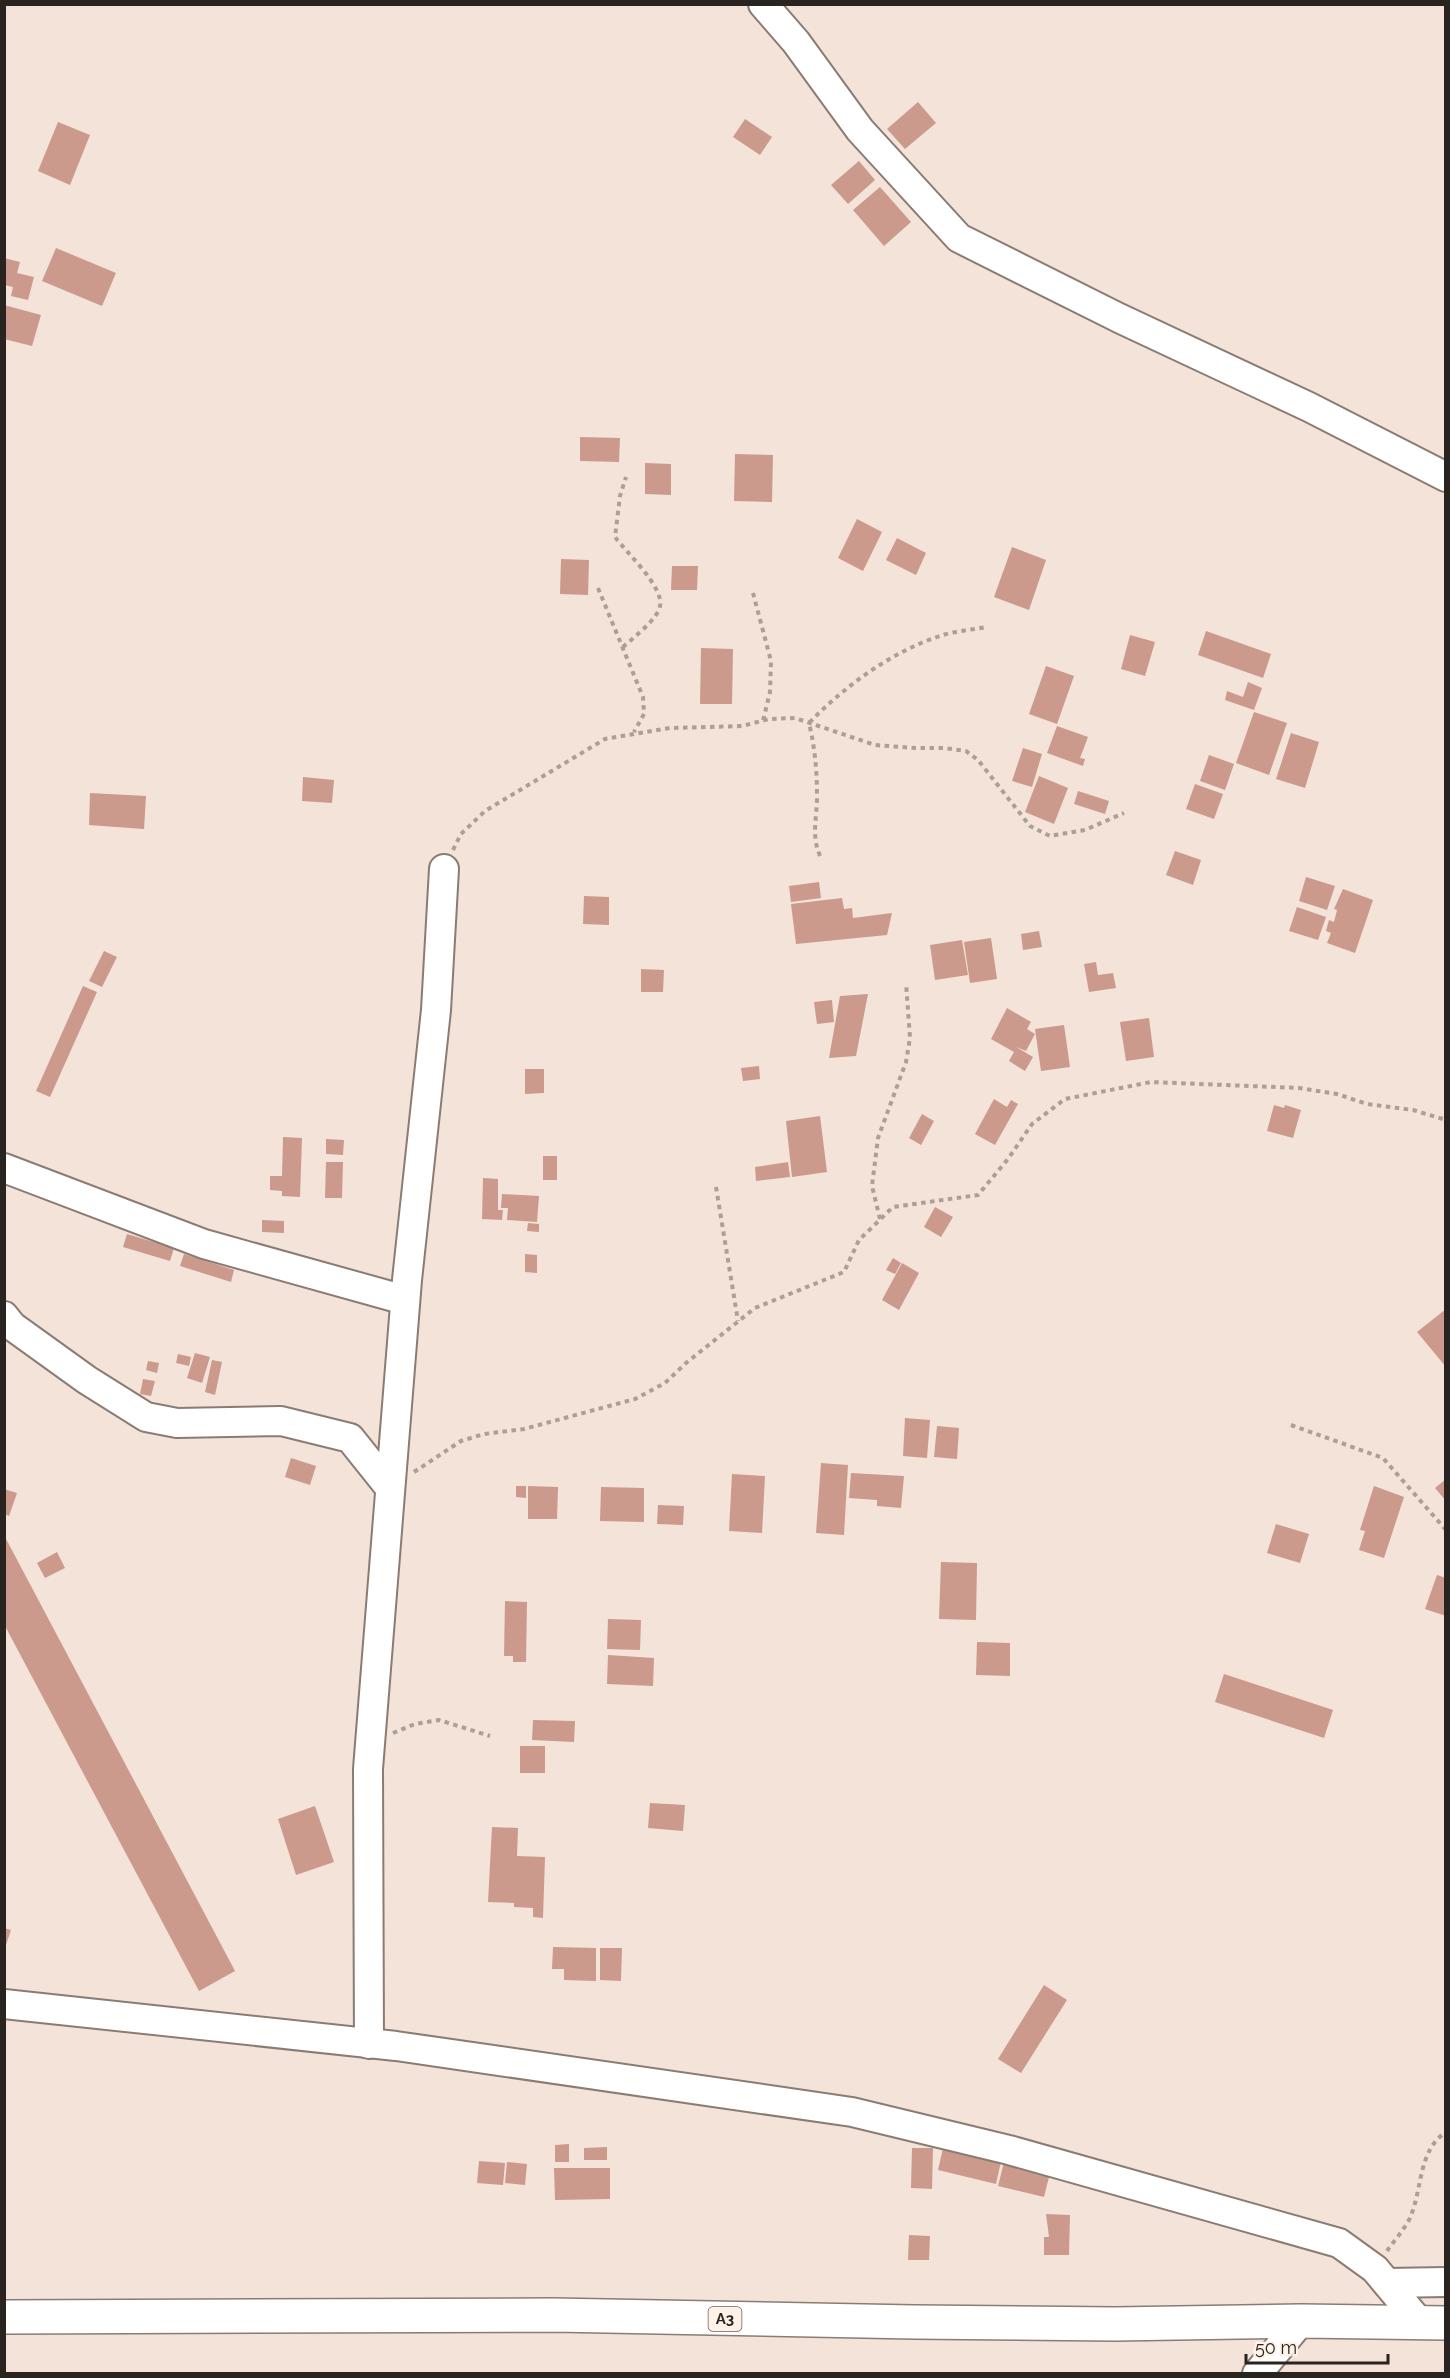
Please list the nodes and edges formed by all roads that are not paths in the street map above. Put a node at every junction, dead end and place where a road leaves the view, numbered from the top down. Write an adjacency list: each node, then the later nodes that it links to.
1 (763, 4): 2 (street)
2 (1446, 477)
3 (444, 869): 5 (street)
4 (4, 1168): 5 (street)
5 (405, 1300): 7 (street)
6 (4, 1316): 7 (street)
7 (390, 1488): 9 (street)
8 (4, 2004): 9 (street)
9 (369, 2044): 10 (street)
10 (1381, 2276): 11 (street); 14 (street)
11 (1446, 2282)
12 (4, 2317): 13 (highway, A3)
13 (1300, 2321): 14 (highway, A3); 15 (street)
14 (1433, 2323)
15 (1257, 2373)

